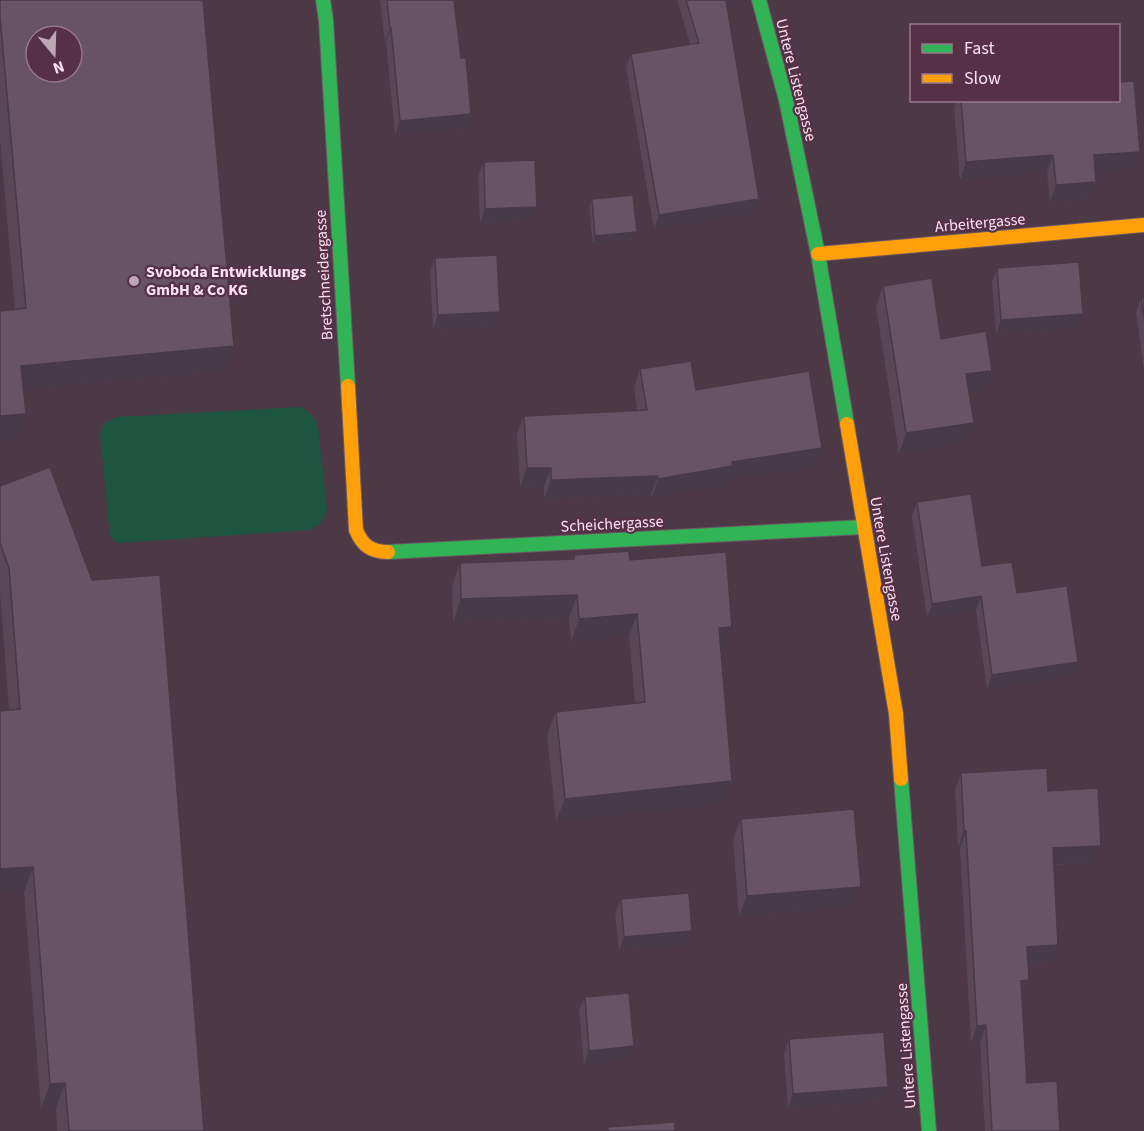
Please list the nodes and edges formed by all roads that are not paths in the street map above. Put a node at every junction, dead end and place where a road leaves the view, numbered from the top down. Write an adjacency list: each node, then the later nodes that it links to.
1 (322, 0): 6 (street, Bretschneidergasse)
2 (759, 0): 4 (street, Untere Listengasse)
3 (1144, 225): 4 (street, Arbeitergasse)
4 (818, 254): 5 (street, Untere Listengasse)
5 (863, 527): 6 (street, Scheichergasse); 7 (street, Untere Listengasse)
6 (364, 546)
7 (929, 1131)

